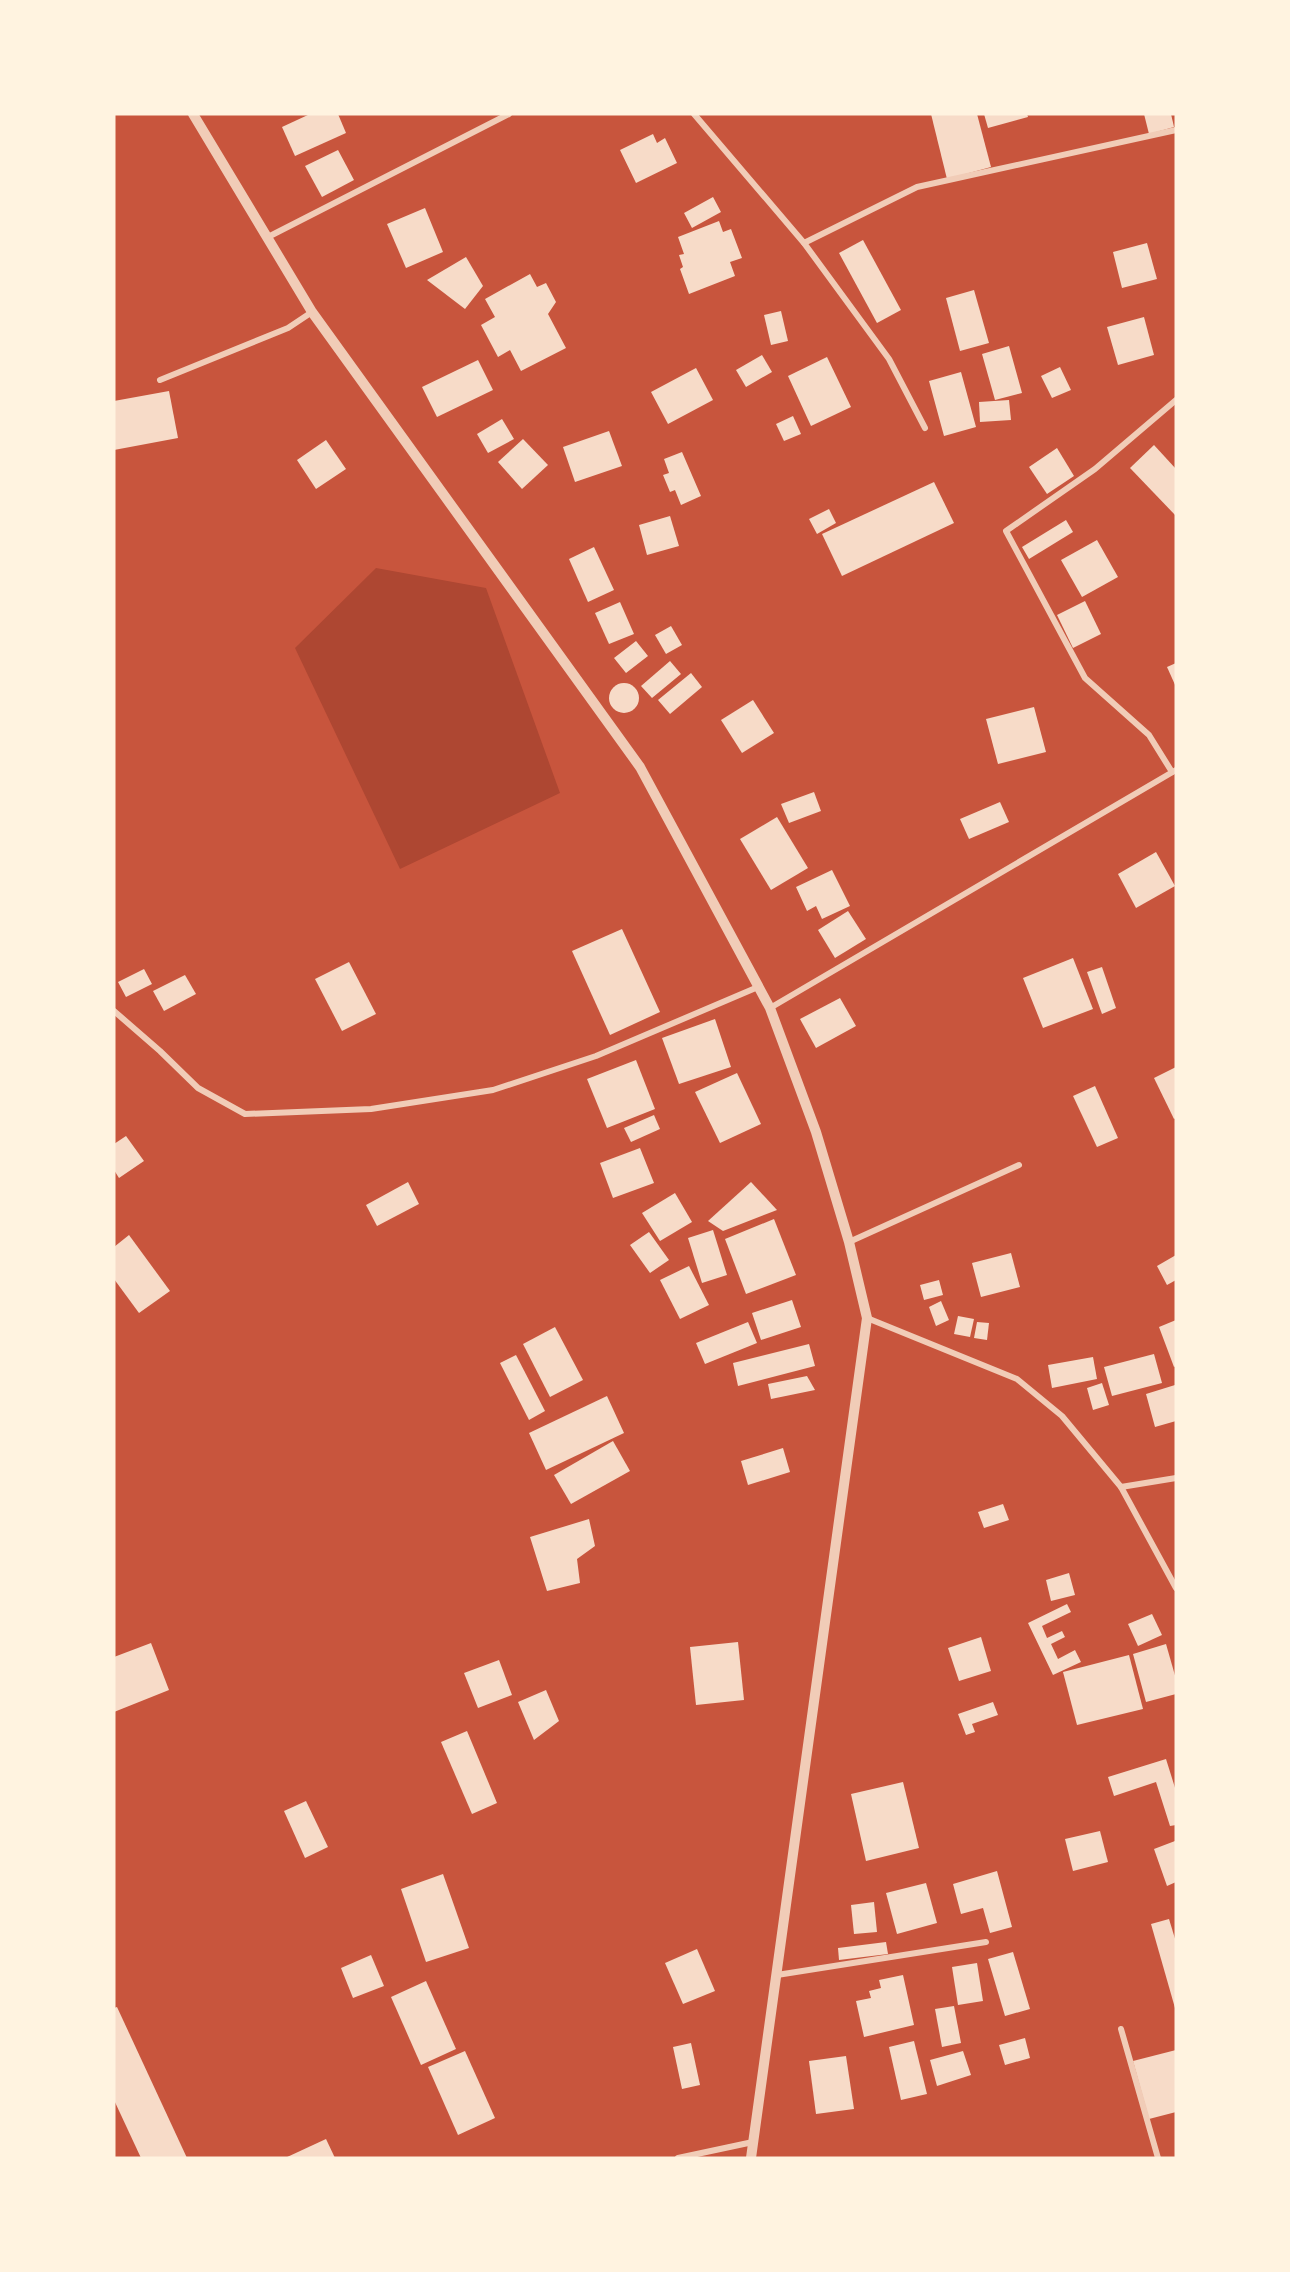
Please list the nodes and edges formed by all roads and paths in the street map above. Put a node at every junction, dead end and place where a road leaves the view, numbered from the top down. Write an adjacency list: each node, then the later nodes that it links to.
1 (193, 114): 5 (street)
2 (509, 114): 5 (street)
3 (694, 114): 6 (street)
4 (1176, 130): 6 (street)
5 (268, 237): 7 (street)
6 (804, 243): 10 (street)
7 (312, 312): 8 (street); 12 (street)
8 (160, 380)
9 (1176, 400): 11 (street)
10 (925, 428)
11 (1174, 771): 13 (street)
12 (758, 987): 13 (street); 14 (street)
13 (770, 1008): 16 (street)
14 (114, 1011)
15 (1019, 1165): 16 (street)
16 (849, 1242): 17 (street)
17 (867, 1318): 19 (street); 22 (street)
18 (1176, 1478): 19 (street)
19 (1121, 1487): 20 (street)
20 (1176, 1588)
21 (986, 1942): 22 (street)
22 (777, 1975): 24 (street)
23 (1121, 2029): 27 (street)
24 (753, 2142): 25 (street); 26 (street)
25 (678, 2158)
26 (751, 2158)
27 (1158, 2158)

